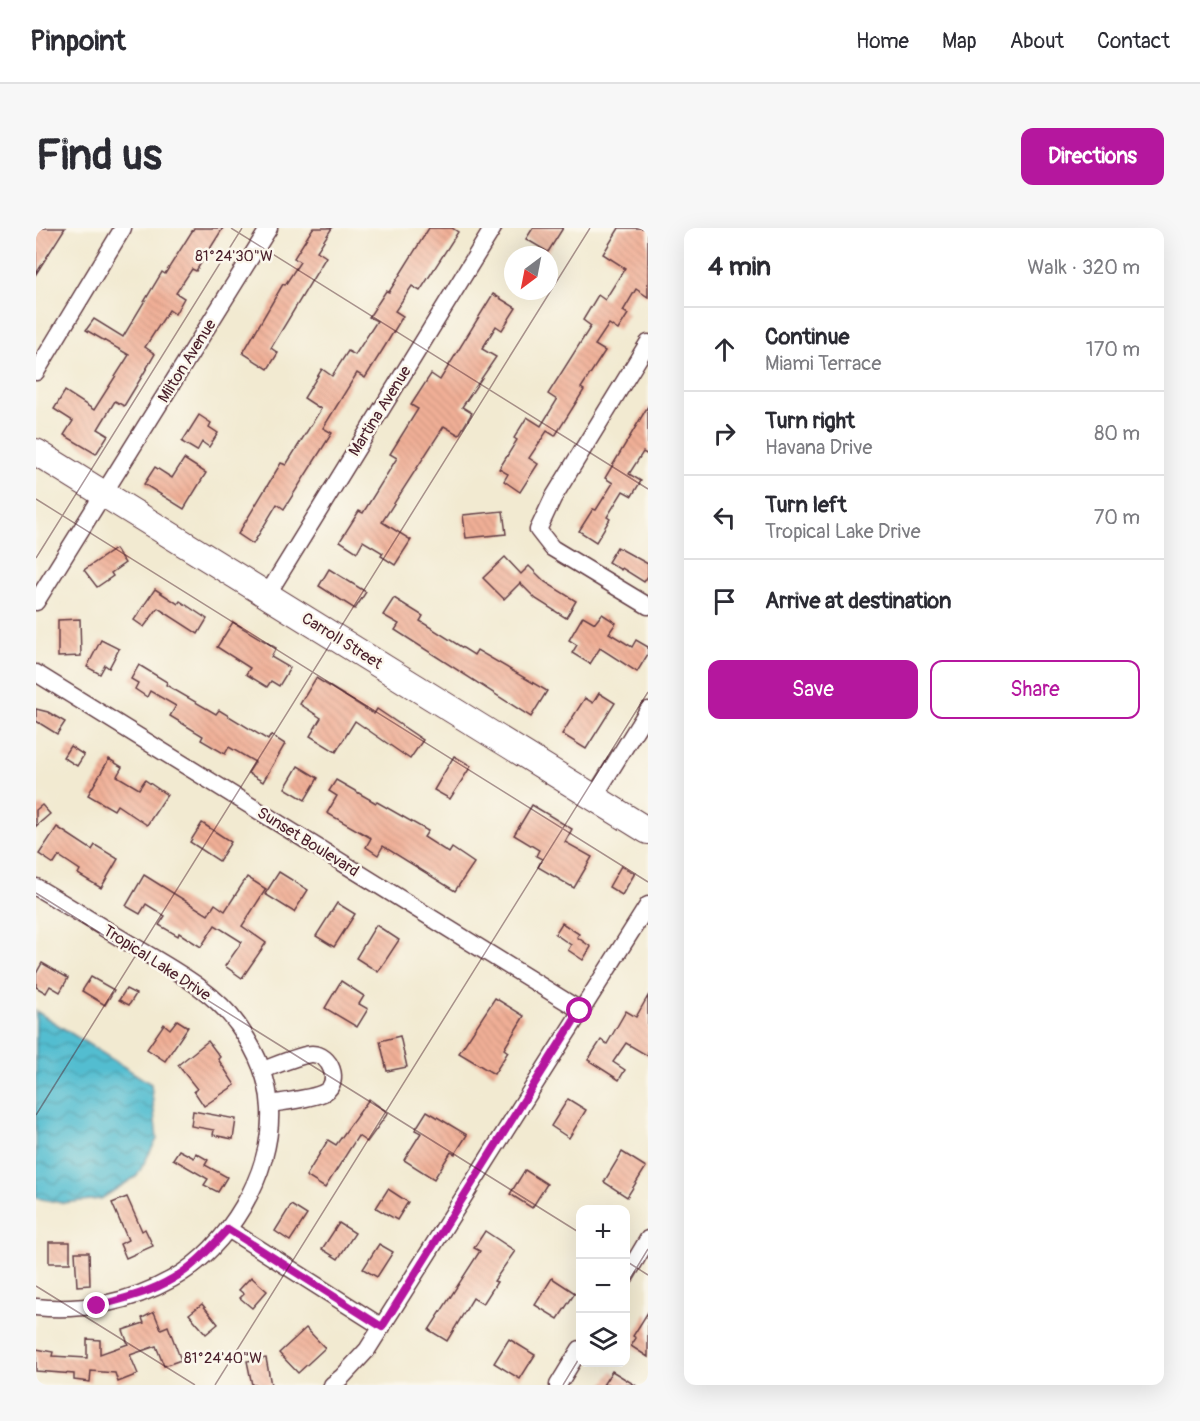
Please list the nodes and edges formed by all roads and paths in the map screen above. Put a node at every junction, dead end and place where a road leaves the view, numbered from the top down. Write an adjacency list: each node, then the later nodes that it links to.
1 (123, 228): 5 (street)
2 (269, 228): 7 (street, Milton Avenue)
3 (493, 228): 8 (street, Martina Avenue)
4 (648, 343): 10 (street)
5 (36, 372)
6 (36, 452): 7 (main road, Carroll Street)
7 (105, 494): 8 (main road, Carroll Street); 9 (street)
8 (267, 595): 13 (main road, Carroll Street)
9 (36, 602)
10 (648, 606)
11 (36, 673): 17 (street, Sunset Boulevard)
12 (648, 710): 13 (street)
13 (594, 797): 14 (main road, Carroll Street)
14 (648, 831)
15 (36, 887): 18 (street, Tropical Lake Drive)
16 (648, 905): 17 (street)
17 (580, 1011): 24 (street)
18 (263, 1070): 19 (street, Tropical Lake Drive); 19 (street)
19 (270, 1104): 20 (street, Tropical Lake Drive)
20 (228, 1229): 23 (street, Tropical Lake Drive); 24 (street)
21 (648, 1239): 22 (street)
22 (630, 1269)
23 (36, 1307)
24 (382, 1327): 26 (street)
25 (576, 1356): 27 (street)
26 (332, 1385)
27 (558, 1385)

